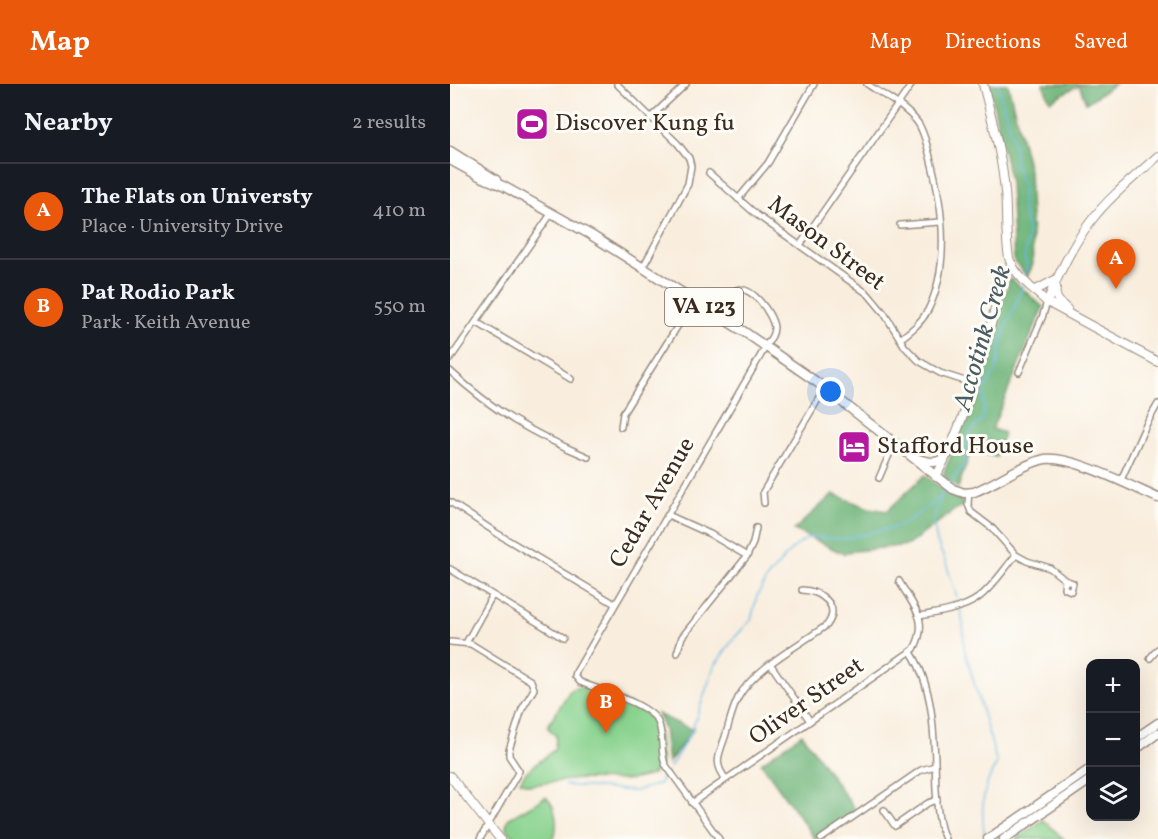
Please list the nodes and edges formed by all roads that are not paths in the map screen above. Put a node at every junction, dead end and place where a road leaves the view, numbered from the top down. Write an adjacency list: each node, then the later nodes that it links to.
1 (617, 84): 8 (street)
2 (686, 84): 8 (street)
3 (814, 84): 14 (street)
4 (867, 84): 7 (street)
5 (912, 84): 7 (street)
6 (983, 84): 19 (street)
7 (897, 105): 16 (street); 18 (street)
8 (650, 118): 20 (street)
9 (450, 151): 13 (main road, VA 123)
10 (1158, 156): 21 (street)
11 (450, 160): 13 (main road, VA 123)
12 (709, 173): 14 (street, Mason Street)
13 (503, 186): 15 (main road, VA 123)
14 (738, 199): 18 (street, Mason Street)
15 (551, 214): 20 (main road, VA 123); 27 (street)
16 (940, 222): 17 (street); 28 (street)
17 (900, 225)
18 (800, 245): 28 (street, Mason Street)
19 (1012, 264): 22 (street); 35 (street)
20 (643, 267): 23 (main road, VA 123)
21 (1057, 279): 22 (street); 24 (street); 26 (street)
22 (1033, 289): 24 (street)
23 (694, 300): 25 (main road, VA 123); 38 (street)
24 (1047, 302): 26 (street); 33 (street)
25 (716, 314): 29 (main road, VA 123); 29 (street, Cedar Avenue)
26 (1077, 317): 31 (street)
27 (476, 322): 30 (street); 34 (street)
28 (900, 339): 35 (street, Mason Street)
29 (766, 346): 36 (main road, VA 123); 50 (street, Cedar Avenue)
30 (450, 359)
31 (1158, 362)
32 (450, 371): 42 (street)
33 (1019, 372)
34 (571, 379)
35 (974, 384): 41 (street)
36 (825, 388): 39 (main road, VA 123); 49 (street)
37 (1158, 404): 45 (street)
38 (621, 427)
39 (896, 445): 40 (main road, VA 123); 43 (street)
40 (906, 453): 41 (main road); 44 (main road, VA 123)
41 (948, 454): 44 (street)
42 (588, 457)
43 (879, 478)
44 (939, 479): 46 (main road, VA 123)
45 (1120, 482): 46 (main road); 47 (main road)
46 (969, 492): 52 (street)
47 (1158, 498)
48 (450, 502): 59 (street)
49 (764, 503)
50 (668, 515): 53 (street); 59 (street, Cedar Avenue)
51 (756, 528): 53 (street)
52 (1016, 555): 55 (street); 60 (street)
53 (747, 556): 65 (street)
54 (450, 569): 58 (street)
55 (1065, 580)
56 (899, 581): 60 (street)
57 (802, 590): 68 (street)
58 (492, 596): 61 (street); 63 (street)
59 (615, 604): 80 (street, Cedar Avenue)
60 (920, 616): 66 (street)
61 (563, 638)
62 (450, 642): 63 (street)
63 (466, 643): 82 (street)
64 (1158, 649): 67 (street)
65 (677, 652)
66 (911, 652): 69 (street, Oliver Street); 74 (street)
67 (1150, 658)
68 (771, 665): 69 (street); 76 (street)
69 (810, 721): 76 (street, Oliver Street)
70 (1158, 723): 72 (main road)
71 (1158, 733): 73 (main road)
72 (1140, 735)
73 (1140, 746)
74 (935, 766): 79 (street); 86 (street)
75 (450, 776): 82 (street)
76 (726, 779): 80 (street, Oliver Street)
77 (1086, 780): 88 (main road)
78 (1086, 780): 89 (main road)
79 (937, 800): 81 (street); 87 (street)
80 (692, 803): 85 (street)
81 (884, 810)
82 (489, 824): 83 (street); 84 (street)
83 (480, 839)
84 (500, 839)
85 (718, 839)
86 (821, 839)
87 (945, 839)
88 (988, 839)
89 (1004, 839)

